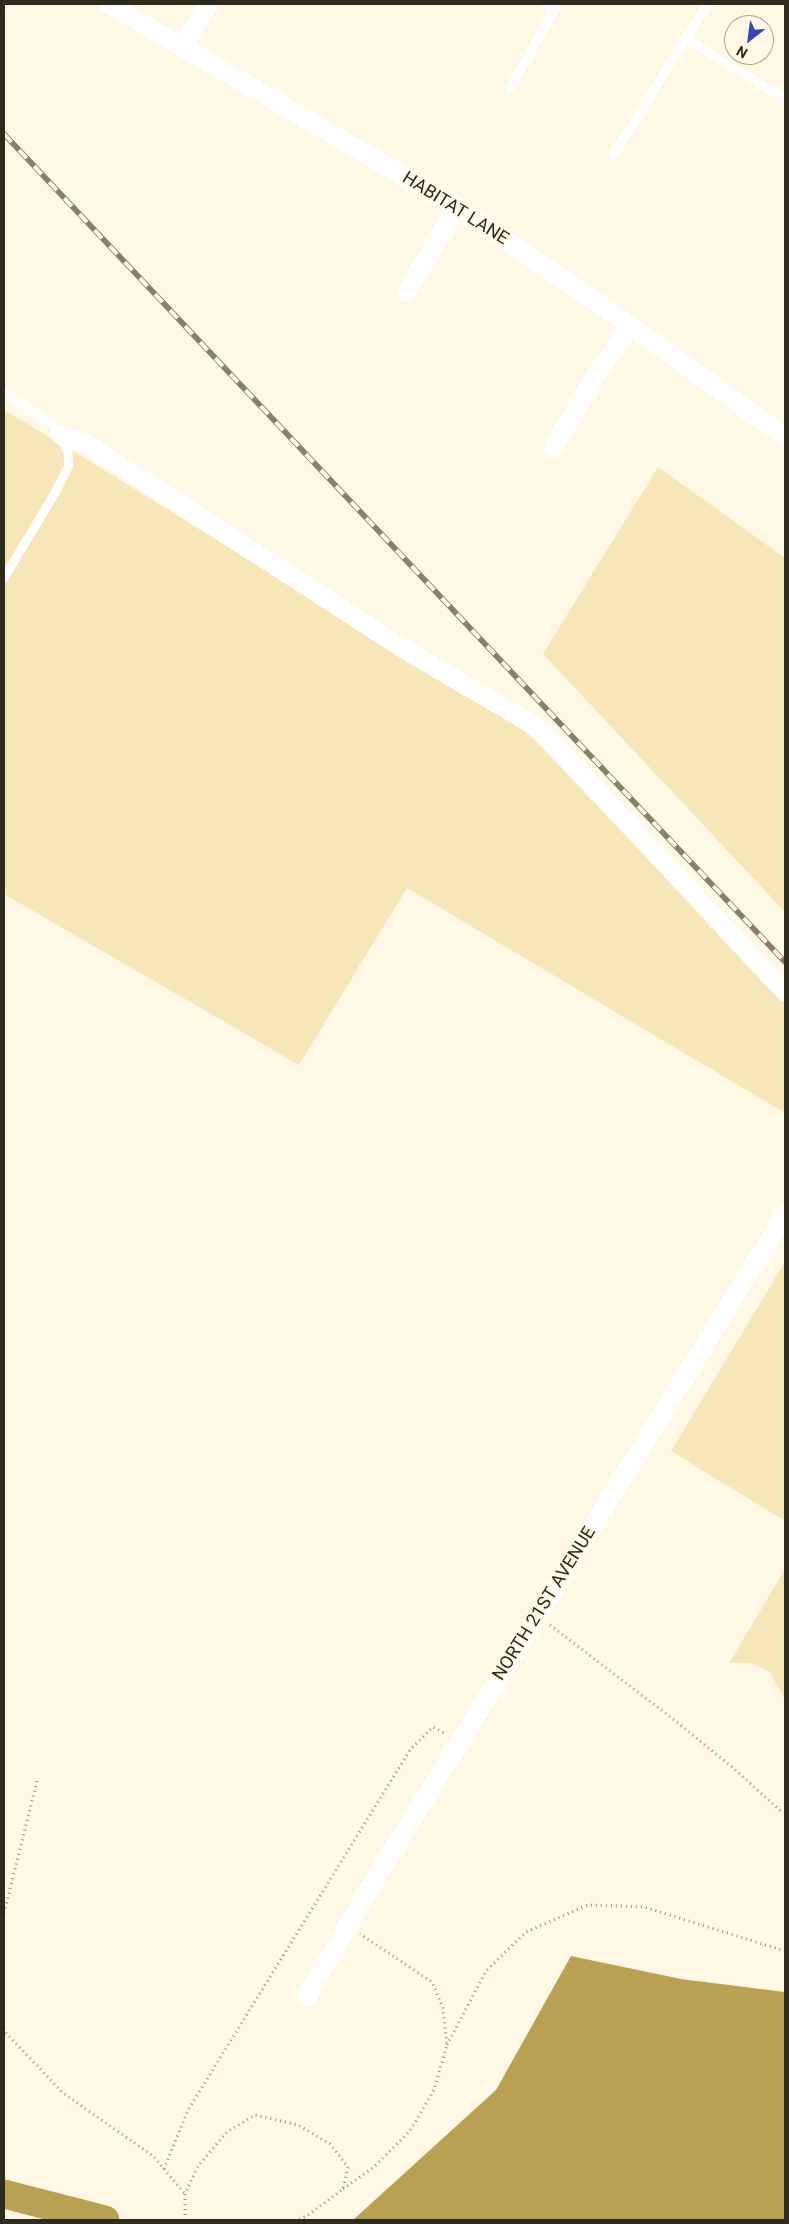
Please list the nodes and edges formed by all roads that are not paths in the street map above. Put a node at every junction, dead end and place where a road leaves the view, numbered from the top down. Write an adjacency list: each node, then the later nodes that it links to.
1 (109, 4): 7 (street, HABITAT LANE)
2 (208, 4): 7 (street)
3 (545, 4): 5 (lane)
4 (708, 4): 6 (lane)
5 (556, 7): 8 (lane)
6 (686, 39): 9 (lane); 10 (lane)
7 (183, 47): 11 (street, HABITAT LANE)
8 (510, 88)
9 (785, 99)
10 (614, 155)
11 (457, 207): 12 (street); 13 (street, HABITAT LANE)
12 (407, 292)
13 (630, 326): 16 (street, HABITAT LANE); 17 (street)
14 (4, 392): 15 (lane)
15 (60, 435): 18 (lane); 19 (street)
16 (785, 437)
17 (554, 447)
18 (4, 578)
19 (785, 992)
20 (785, 1215): 21 (street, NORTH 21ST AVENUE)
21 (307, 1996)

